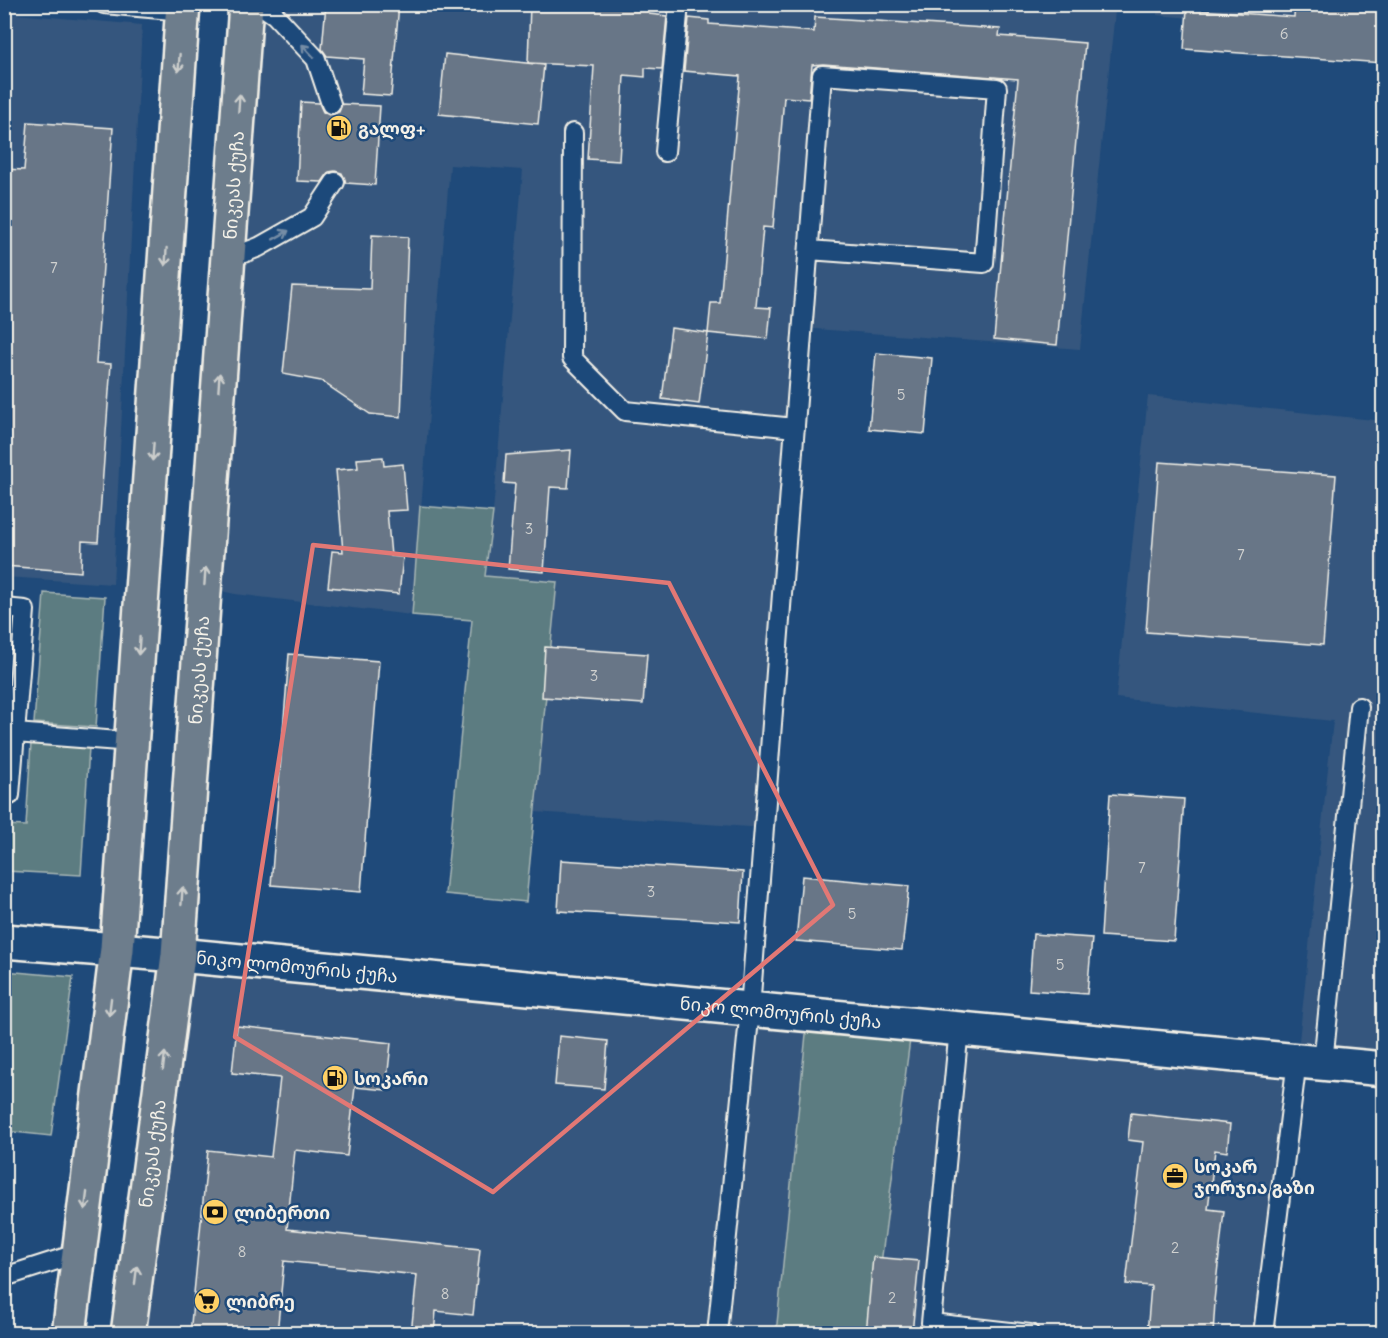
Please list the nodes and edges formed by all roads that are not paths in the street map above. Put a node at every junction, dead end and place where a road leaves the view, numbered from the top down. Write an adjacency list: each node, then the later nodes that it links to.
1 (104, 4): 5 (lane)
2 (246, 4): 11 (main road, ნიკეას ქუჩა, one-way to 2)
3 (259, 4): 6 (lane, one-way to 3)
4 (679, 4): 8 (lane)
5 (183, 8): 16 (main road, one-way to 16)
6 (331, 104)
7 (573, 133): 12 (lane)
8 (665, 152)
9 (335, 183): 11 (lane, one-way to 9)
10 (809, 250): 10 (lane); 12 (lane)
11 (228, 259): 20 (main road, ნიკეას ქუჩა, one-way to 11)
12 (795, 428): 21 (lane)
13 (4, 608): 15 (lane)
14 (1359, 707): 23 (lane)
15 (15, 733): 16 (lane); 17 (lane)
16 (132, 742): 19 (main road)
17 (10, 795)
18 (4, 941): 19 (street, ნიკო ლომოურის ქუჩა)
19 (117, 949): 20 (street, ნიკო ლომოურის ქუჩა); 25 (main road, one-way to 25)
20 (178, 955): 21 (street, ნიკო ლომოურის ქუჩა); 28 (main road, ნიკეას ქუჩა, one-way to 20)
21 (750, 1009): 22 (street, ნიკო ლომოურის ქუჩა); 29 (lane)
22 (958, 1028): 23 (street, ნიკო ლომოურის ქუჩა); 30 (lane)
23 (1310, 1062): 24 (street, ნიკო ლომოურის ქუჩა); 31 (lane)
24 (1383, 1069)
25 (79, 1252): 26 (lane); 27 (main road)
26 (4, 1277)
27 (69, 1334)
28 (128, 1334)
29 (717, 1334)
30 (1030, 1334)
31 (1263, 1334)

